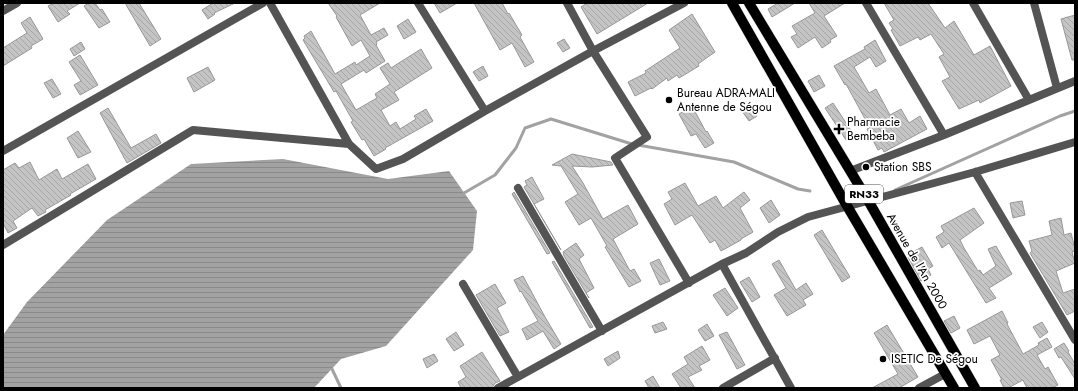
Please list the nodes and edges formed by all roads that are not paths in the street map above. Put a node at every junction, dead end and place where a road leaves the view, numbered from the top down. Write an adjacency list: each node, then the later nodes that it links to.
1 (17, 3): 12 (street)
2 (263, 3): 21 (street)
3 (270, 3): 20 (street)
4 (418, 3): 17 (street)
5 (568, 3): 13 (street)
6 (684, 3): 13 (street)
7 (732, 3): 26 (main road, RN33)
8 (749, 3): 22 (main road, Avenue de l'An 2000 / RN33)
9 (866, 3): 18 (street)
10 (973, 3): 16 (street)
11 (1034, 3): 15 (street)
12 (3, 11)
13 (593, 51): 17 (street); 29 (street)
14 (1075, 81): 15 (street)
15 (1057, 88): 16 (street)
16 (1029, 100): 18 (street)
17 (485, 111): 20 (street)
18 (944, 135): 22 (street)
19 (1075, 142): 23 (street)
20 (349, 144): 27 (street)
21 (3, 151)
22 (850, 171): 25 (main road, Avenue de l'An 2000 / RN33)
23 (975, 172): 25 (street); 32 (street)
24 (518, 188): 31 (street)
25 (869, 202): 26 (street); 41 (main road, Avenue de l'An 2000 / RN33)
26 (848, 207): 28 (street); 34 (main road, RN33)
27 (3, 245)
28 (722, 264): 29 (street); 33 (street)
29 (689, 283): 31 (street)
30 (463, 284): 35 (street)
31 (602, 331): 35 (street)
32 (1075, 340)
33 (775, 358): 37 (street); 38 (street)
34 (945, 374): 39 (street); 40 (main road, RN33)
35 (518, 377): 36 (street)
36 (498, 388)
37 (723, 388)
38 (791, 388)
39 (919, 388)
40 (954, 388)
41 (975, 388)

